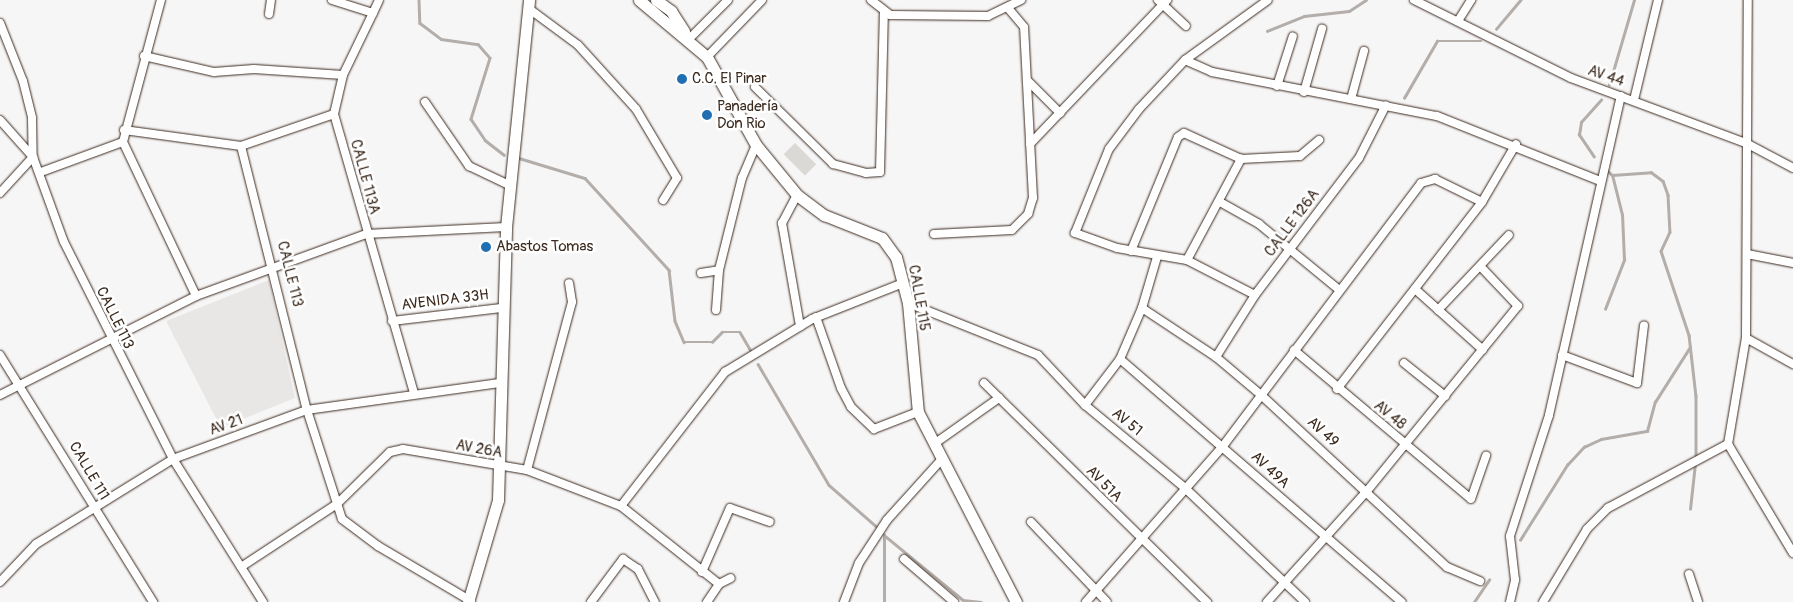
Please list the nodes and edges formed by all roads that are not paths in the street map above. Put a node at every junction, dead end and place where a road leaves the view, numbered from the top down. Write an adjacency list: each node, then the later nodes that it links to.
1 (161, 0): 29 (street)
2 (271, 0): 21 (street)
3 (332, 0): 19 (street)
4 (379, 0): 19 (street, CALLE 113A)
5 (639, 0): 27 (main road, CALLE 115)
6 (656, 0): 27 (main road, CALLE 115)
7 (728, 0): 27 (street)
8 (762, 0): 30 (street)
9 (871, 0): 20 (street)
10 (1021, 0): 18 (street)
11 (1268, 0): 31 (street)
12 (1414, 0): 22 (street, AV 44)
13 (1471, 0): 22 (street)
14 (1658, 0): 39 (street)
15 (1748, 0): 48 (street)
16 (1163, 1): 24 (street); 42 (street)
17 (528, 4): 58 (main road); 61 (street)
18 (1008, 8): 20 (street); 33 (street)
19 (374, 13): 32 (street, CALLE 113A)
20 (884, 13): 35 (street)
21 (270, 14)
22 (1458, 21): 37 (street, AV 44)
23 (0, 23): 53 (street, CALLE 113)
24 (1186, 26)
25 (1322, 29): 36 (street)
26 (1293, 36): 34 (street)
27 (689, 39): 30 (main road, CALLE 115)
28 (1364, 51): 38 (street)
29 (144, 56): 32 (street); 45 (street)
30 (707, 57): 51 (main road, CALLE 115)
31 (1185, 60): 34 (street); 69 (street)
32 (343, 75): 43 (street, CALLE 113A)
33 (1027, 80): 42 (street); 49 (street)
34 (1277, 86): 36 (street)
35 (755, 87)
36 (1304, 92): 38 (street)
37 (1621, 96): 39 (street, AV 44); 57 (street)
38 (1351, 99): 41 (street)
39 (1634, 100): 48 (street, AV 44)
40 (425, 102): 58 (street)
41 (1386, 104): 50 (street); 68 (street, CALLE 126A)
42 (1060, 113): 49 (street)
43 (334, 114): 52 (street); 65 (street, CALLE 113A)
44 (0, 120): 53 (street)
45 (124, 130): 47 (street); 52 (street)
46 (1319, 140): 54 (street)
47 (122, 142): 56 (street); 83 (street)
48 (1746, 143): 55 (street, AV 44); 70 (street)
49 (1030, 144): 66 (street)
50 (1516, 144): 57 (street); 63 (street)
51 (756, 145): 60 (main road, CALLE 115); 76 (street)
52 (241, 146): 74 (street, CALLE 113)
53 (33, 157): 56 (street, CALLE 113); 59 (street)
54 (1241, 159): 62 (street); 69 (street)
55 (1793, 168)
56 (41, 172): 93 (street, CALLE 113)
57 (1600, 180): 98 (street)
58 (509, 185): 64 (main road)
59 (0, 193)
60 (797, 195): 79 (main road, CALLE 115); 92 (street)
61 (662, 200)
62 (1220, 202): 68 (street); 72 (street)
63 (1482, 202): 80 (street); 81 (street)
64 (506, 227): 65 (street); 85 (main road)
65 (366, 234): 74 (street); 90 (street, CALLE 113A)
66 (934, 234)
67 (1509, 235): 75 (street)
68 (1289, 250): 80 (street); 82 (street, CALLE 126A)
69 (1131, 251): 71 (street)
70 (1747, 254): 73 (street); 94 (street)
71 (1157, 257): 72 (street); 86 (street)
72 (1187, 260): 82 (street)
73 (1793, 263)
74 (275, 267): 83 (street); 113 (street, CALLE 113)
75 (1482, 268): 88 (street); 96 (street)
76 (719, 270): 77 (street); 87 (street)
77 (701, 273)
78 (569, 284): 123 (street)
79 (902, 284): 84 (main road, CALLE 115); 89 (street)
80 (1338, 289): 95 (street)
81 (1415, 289): 88 (street); 106 (street)
82 (1255, 295): 99 (street, CALLE 126A)
83 (196, 296): 93 (street)
84 (908, 303): 112 (street, AV 51); 114 (main road, CALLE 115)
85 (501, 308): 90 (street, AVENIDA 33H); 103 (main road)
86 (1142, 308): 99 (street, AV 49); 100 (street)
87 (716, 310)
88 (1438, 310): 96 (street)
89 (816, 317): 92 (street); 114 (street)
90 (392, 321): 107 (street, CALLE 113A)
91 (1644, 325): 98 (street)
92 (800, 326): 127 (street)
93 (108, 338): 105 (street); 120 (street, CALLE 113)
94 (1746, 338): 102 (street); 116 (street)
95 (1294, 350): 106 (street, AV 48); 108 (street)
96 (1482, 350): 110 (street)
97 (0, 355): 105 (street, CALLE 111)
98 (1562, 355): 159 (street)
99 (1216, 357): 108 (street, AV 49)
100 (1120, 359): 112 (street); 118 (street, AV 49A)
101 (1404, 363): 110 (street)
102 (1793, 364)
103 (499, 383): 107 (street, AV 21); 122 (main road)
104 (984, 383): 111 (street, AV 51A)
105 (21, 385): 109 (street); 128 (street, CALLE 111)
106 (1337, 389): 117 (street, AV 48)
107 (414, 393): 113 (street, AV 21)
108 (1260, 394): 118 (street); 125 (street, AV 49)
109 (0, 395)
110 (1446, 396): 117 (street)
111 (999, 398): 115 (street); 132 (street, AV 51A)
112 (1085, 405): 124 (street, AV 51)
113 (307, 410): 120 (street, AV 21); 126 (street, CALLE 113)
114 (918, 412): 115 (main road, CALLE 115)
115 (934, 444): 121 (main road, CALLE 115)
116 (1728, 444): 133 (street); 160 (street)
117 (1406, 445): 119 (street, AV 48); 125 (street)
118 (1223, 446): 124 (street); 131 (street, AV 49A)
119 (1486, 456)
120 (172, 459): 128 (street, AV 21); 135 (street, CALLE 113)
121 (942, 459): 150 (street); 152 (main road, CALLE 115)
122 (499, 467): 123 (street, AV 26A); 126 (street, AV 26A); 144 (main road)
123 (526, 470): 127 (street, AV 26A)
124 (1186, 489): 132 (street); 141 (street, AV 51)
125 (1367, 491): 131 (street); 139 (street, AV 49)
126 (337, 504): 135 (street, AV 26A); 144 (street, CALLE 113)
127 (621, 506): 136 (street, AV 26A)
128 (94, 507): 140 (street, AV 21); 145 (street, CALLE 111)
129 (770, 522): 136 (street)
130 (1031, 522): 143 (street)
131 (1323, 538): 141 (street); 158 (street, AV 49A)
132 (1143, 541): 143 (street); 155 (street, AV 51A)
133 (1793, 553)
134 (904, 559): 151 (street)
135 (241, 567): 146 (street, CALLE 113)
136 (702, 572): 142 (street, AV 26A)
137 (1689, 574): 161 (street)
138 (731, 578): 142 (street)
139 (1480, 581)
140 (0, 582)
141 (1282, 583): 156 (street); 157 (street, AV 51)
142 (719, 584): 149 (street)
143 (1096, 592): 153 (street); 154 (street)
144 (470, 601)
145 (153, 602)
146 (263, 602)
147 (591, 602): 148 (street)
148 (655, 602)
149 (707, 602)
150 (844, 602)
151 (954, 602)
152 (1016, 602)
153 (1086, 602)
154 (1107, 602)
155 (1207, 602)
156 (1267, 602)
157 (1305, 602)
158 (1402, 602)
159 (1510, 602)
160 (1542, 602)
161 (1698, 602)

